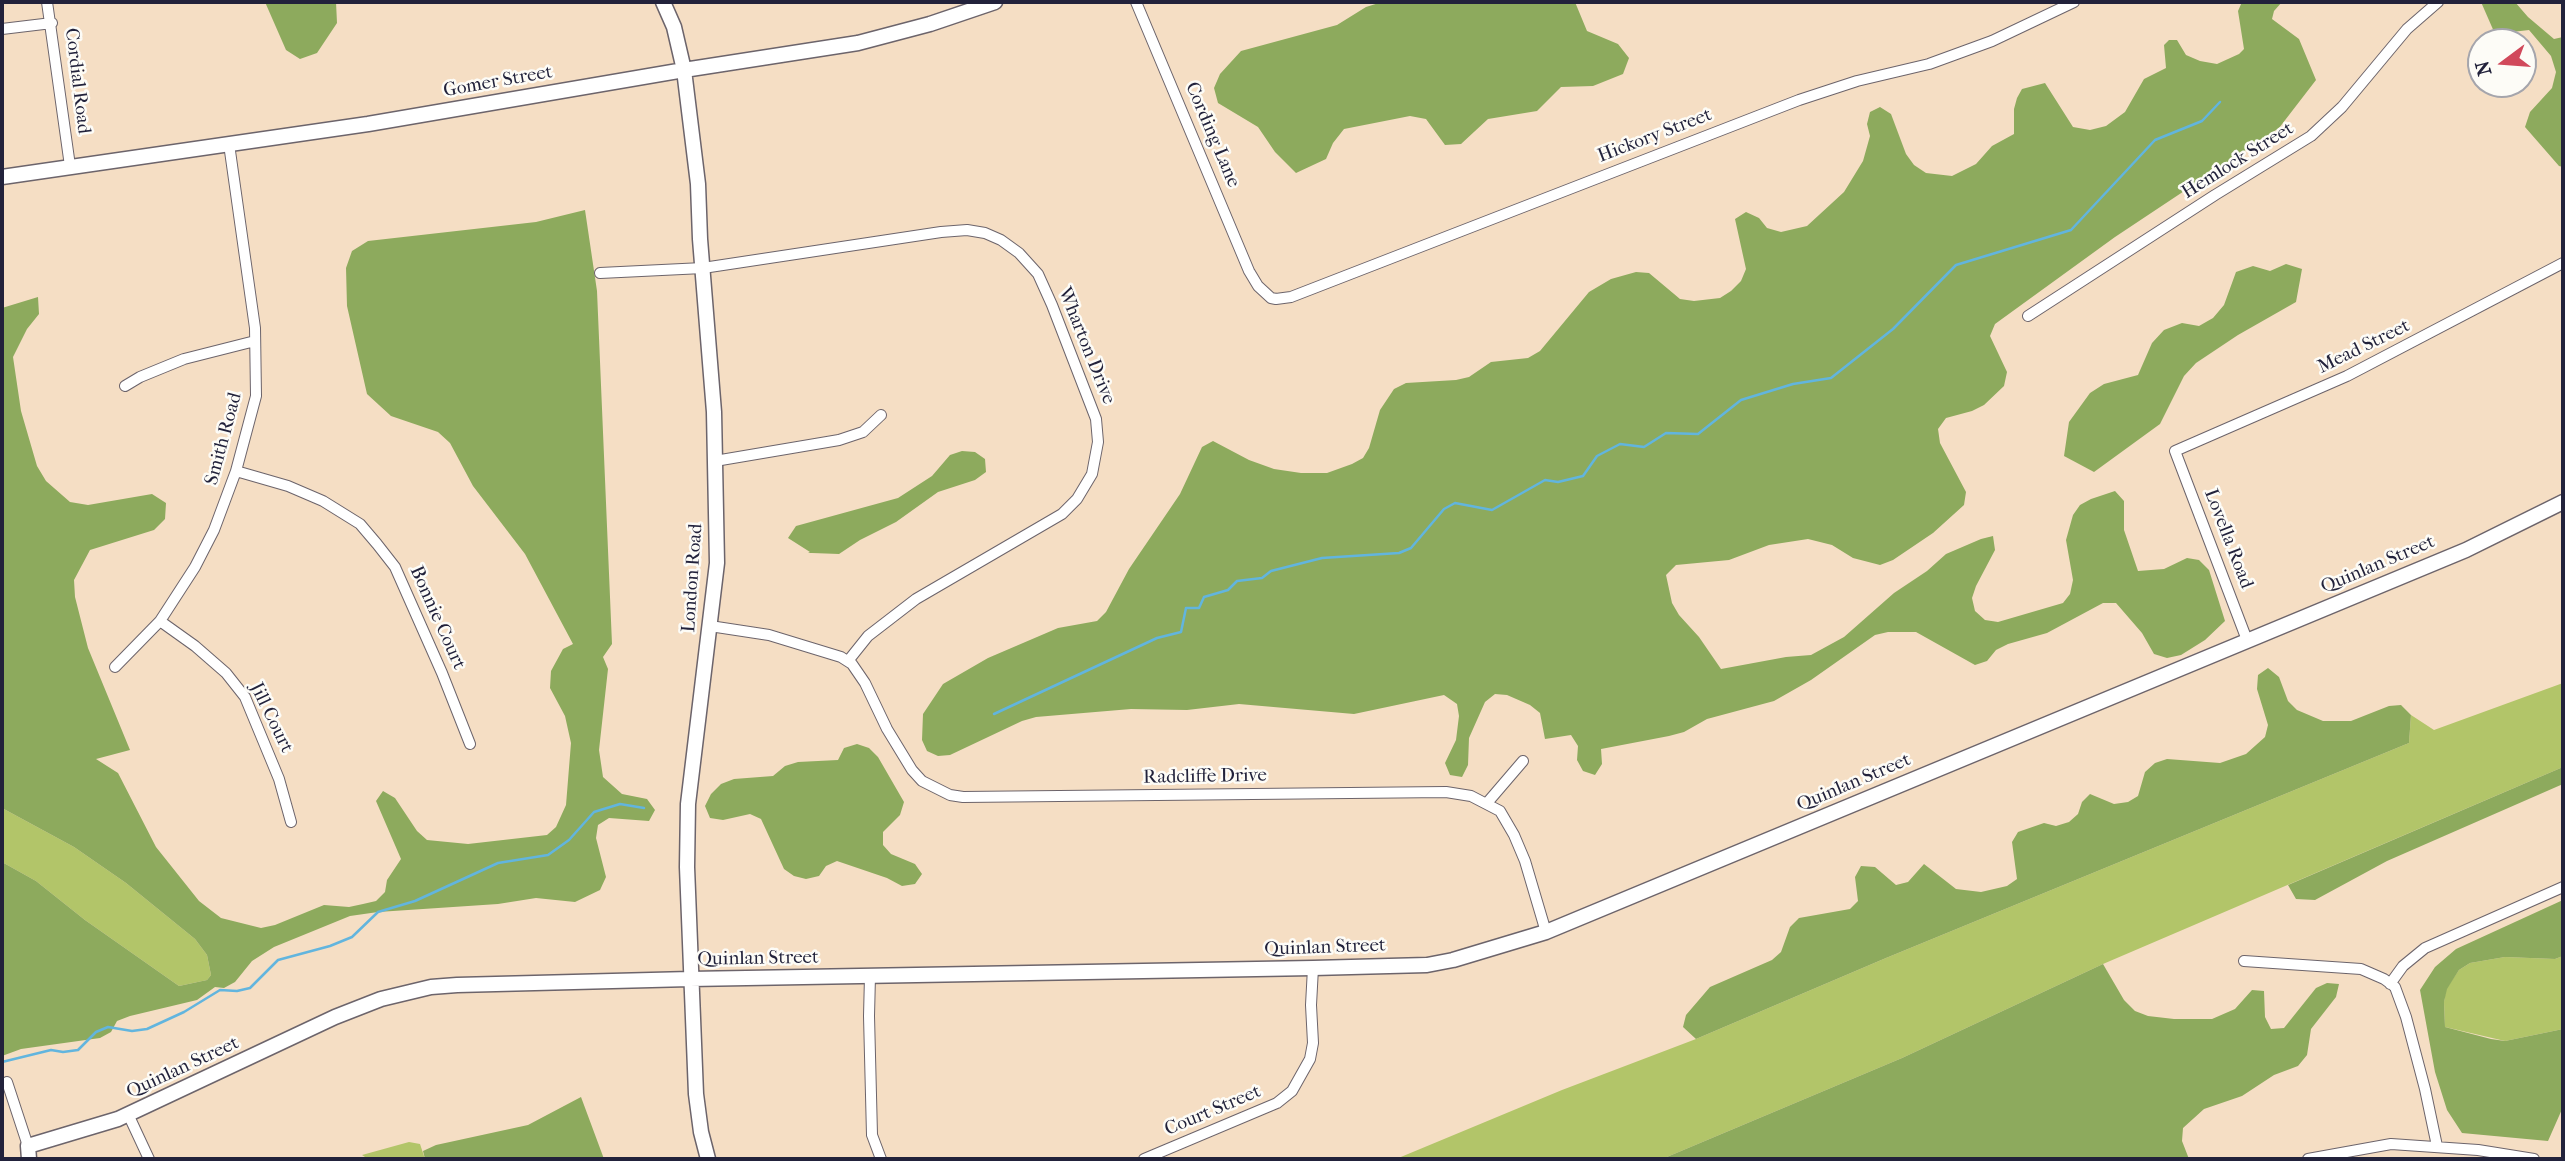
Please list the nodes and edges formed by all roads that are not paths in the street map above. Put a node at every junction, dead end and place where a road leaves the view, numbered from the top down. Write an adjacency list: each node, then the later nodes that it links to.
1 (47, 2): 7 (street, Cordial Road)
2 (663, 2): 9 (street, London Road)
3 (995, 2): 9 (street, Gomer Street)
4 (1136, 2): 16 (street, Cording Lane)
5 (2074, 2): 16 (street, Hickory Street)
6 (2438, 2): 17 (street, Hemlock Street)
7 (51, 23): 8 (street); 11 (street, Cordial Road)
8 (2, 29)
9 (684, 70): 10 (street, Gomer Street); 14 (street, London Road)
10 (229, 144): 11 (street, Gomer Street); 18 (street, Smith Road)
11 (70, 166): 12 (street, Gomer Street)
12 (2, 177)
13 (2563, 263): 21 (street, Mead Street)
14 (703, 268): 15 (street, Wharton Drive); 22 (street, London Road); 28 (street, Wharton Drive)
15 (600, 273)
16 (1255, 281)
17 (2028, 316)
18 (255, 341): 19 (street); 23 (street, Smith Road)
19 (125, 386)
20 (881, 415): 22 (street)
21 (2175, 451): 27 (street, Lovella Road)
22 (715, 461): 26 (street, London Road)
23 (236, 471): 25 (street, Smith Road); 30 (street, Bonnie Court)
24 (2563, 502): 27 (street, Quinlan Street)
25 (160, 621): 29 (street, Smith Road); 33 (street, Jill Court)
26 (710, 626): 28 (street); 39 (street, London Road)
27 (2247, 640): 35 (street, Quinlan Street)
28 (848, 661): 32 (street, Radcliffe Drive)
29 (115, 667)
30 (470, 744)
31 (1523, 761): 32 (street)
32 (1487, 803): 35 (street)
33 (291, 822)
34 (2563, 887): 40 (street)
35 (1546, 932): 37 (street, Quinlan Street)
36 (2245, 961): 40 (street)
37 (1313, 968): 38 (street, Quinlan Street); 48 (street, Court Street)
38 (870, 976): 39 (street, Quinlan Street); 47 (street)
39 (690, 979): 42 (street, Quinlan Street); 46 (street, London Road)
40 (2390, 984): 43 (street)
41 (7, 1082): 44 (street)
42 (128, 1114): 44 (street, Quinlan Street); 45 (street)
43 (2437, 1146): 49 (street); 50 (street)
44 (28, 1153)
45 (149, 1159)
46 (708, 1159)
47 (881, 1159)
48 (1144, 1159)
49 (2308, 1159)
50 (2534, 1159)

